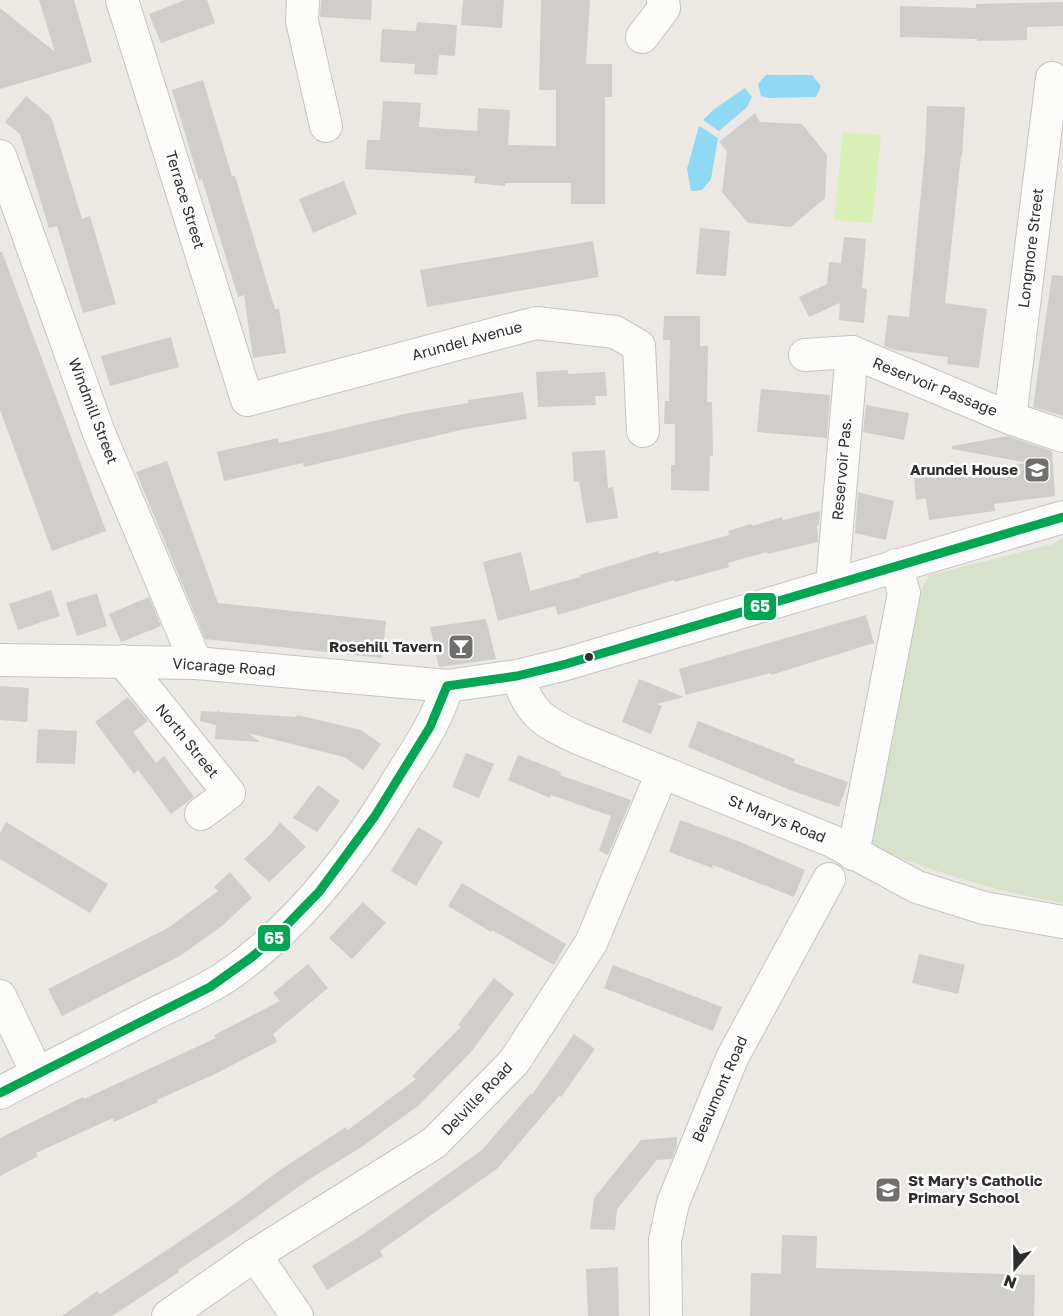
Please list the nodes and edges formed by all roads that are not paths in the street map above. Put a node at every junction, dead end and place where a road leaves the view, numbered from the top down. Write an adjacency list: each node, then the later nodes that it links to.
1 (122, 0): 10 (street, Terrace Street)
2 (663, 0): 4 (street)
3 (303, 11): 6 (street)
4 (642, 37)
5 (1052, 78): 11 (street, Longmore Street)
6 (326, 126)
7 (0, 156): 19 (street, Windmill Street)
8 (852, 352): 9 (street, Reservoir Passage); 11 (street, Reservoir Passage); 16 (street, Reservoir Pas.)
9 (805, 355)
10 (247, 400): 12 (street, Arundel Avenue)
11 (1010, 418): 13 (street, Reservoir Passage)
12 (643, 431)
13 (1063, 436)
14 (1063, 517): 15 (street, Vicarage Road)
15 (896, 565): 16 (street, Vicarage Road); 24 (street)
16 (832, 585): 20 (street, Vicarage Road)
17 (0, 660): 18 (street, Vicarage Road)
18 (123, 661): 19 (street, Vicarage Road); 23 (street, North Street)
19 (196, 663): 21 (street, Vicarage Road)
20 (517, 676): 21 (street, Vicarage Road); 22 (street, St Marys Road)
21 (447, 686): 28 (street)
22 (662, 772): 24 (street, St Marys Road); 30 (street, Delville Road)
23 (201, 814)
24 (853, 854): 26 (street, St Marys Road)
25 (828, 879): 33 (street, Beaumont Road)
26 (1063, 922)
27 (0, 996): 28 (street)
28 (37, 1073): 29 (street)
29 (0, 1093)
30 (255, 1255): 31 (street, Delville Road); 32 (street)
31 (168, 1316)
32 (297, 1316)
33 (666, 1316)

